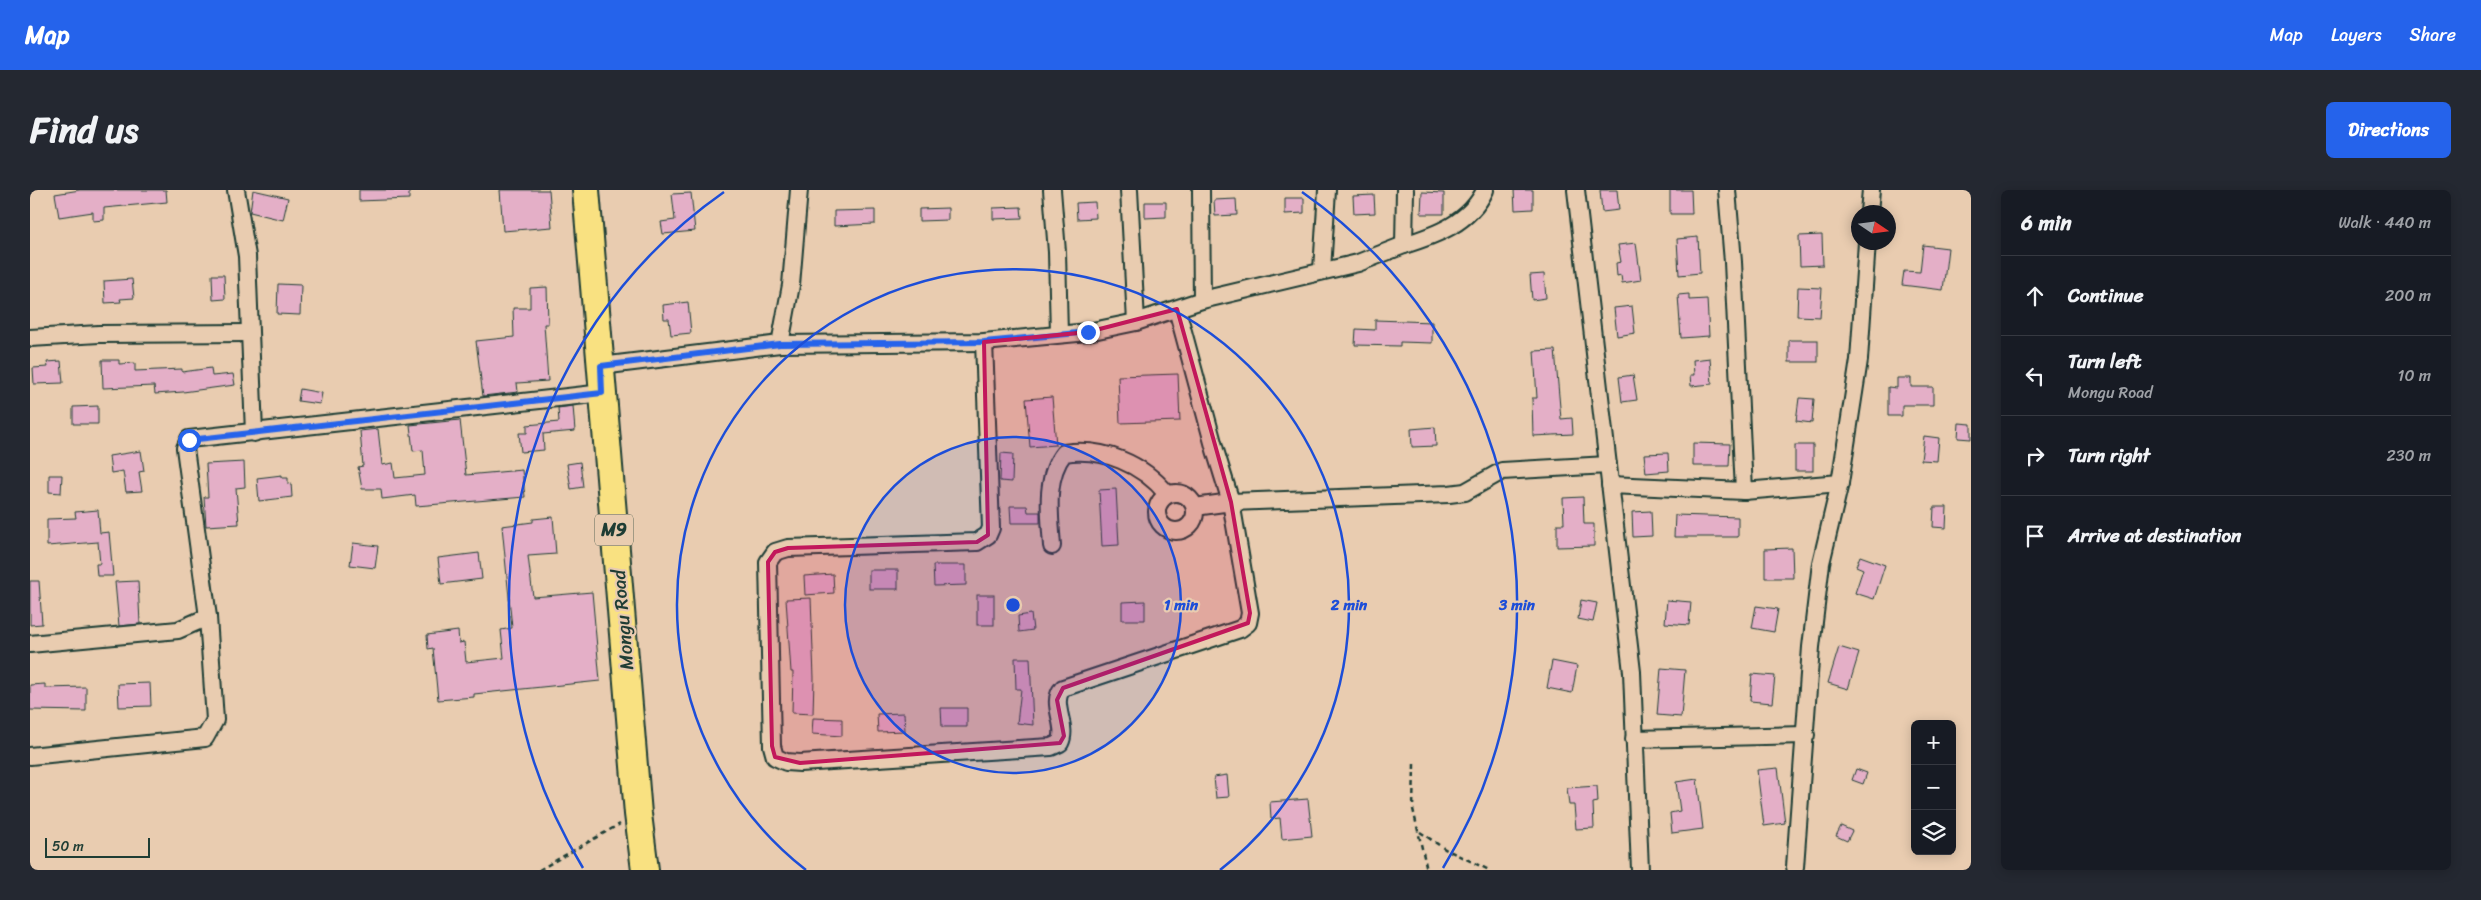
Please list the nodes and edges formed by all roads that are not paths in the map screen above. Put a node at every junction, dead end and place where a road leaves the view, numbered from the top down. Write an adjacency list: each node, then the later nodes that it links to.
1 (236, 190): 20 (street)
2 (586, 190): 25 (main road, Mongu Road / M9)
3 (799, 190): 24 (street)
4 (1052, 190): 21 (street)
5 (1129, 190): 19 (street)
6 (1201, 190): 17 (street)
7 (1326, 190): 16 (street)
8 (1405, 190): 14 (street)
9 (1485, 190): 14 (street)
10 (1576, 190): 28 (street)
11 (1727, 190): 31 (street)
12 (1871, 190): 13 (street)
13 (1870, 205)
14 (1404, 245): 16 (street)
15 (1866, 250): 29 (street)
16 (1322, 270): 17 (street)
17 (1202, 300): 18 (street)
18 (1177, 309): 19 (street); 33 (street)
19 (1136, 322): 21 (street)
20 (249, 333): 22 (street); 27 (street)
21 (1059, 334): 23 (street)
22 (30, 338)
23 (984, 342): 24 (street); 33 (street)
24 (780, 344): 25 (street)
25 (601, 366): 26 (main road, Mongu Road / M9)
26 (602, 393): 27 (street); 42 (main road, Mongu Road / M9)
27 (254, 432): 36 (street)
28 (1608, 465): 30 (street); 33 (street)
29 (1840, 483): 31 (street); 38 (street)
30 (1610, 485): 31 (street); 39 (street)
31 (1744, 491)
32 (1167, 494): 34 (street); 34 (street); 35 (street)
33 (1231, 502): 34 (street)
34 (1195, 507)
35 (1052, 546)
36 (208, 617): 37 (street); 40 (street)
37 (30, 644)
38 (1806, 736): 39 (street); 41 (street)
39 (1634, 739): 43 (street)
40 (30, 756)
41 (1795, 867)
42 (645, 870)
43 (1640, 870)

